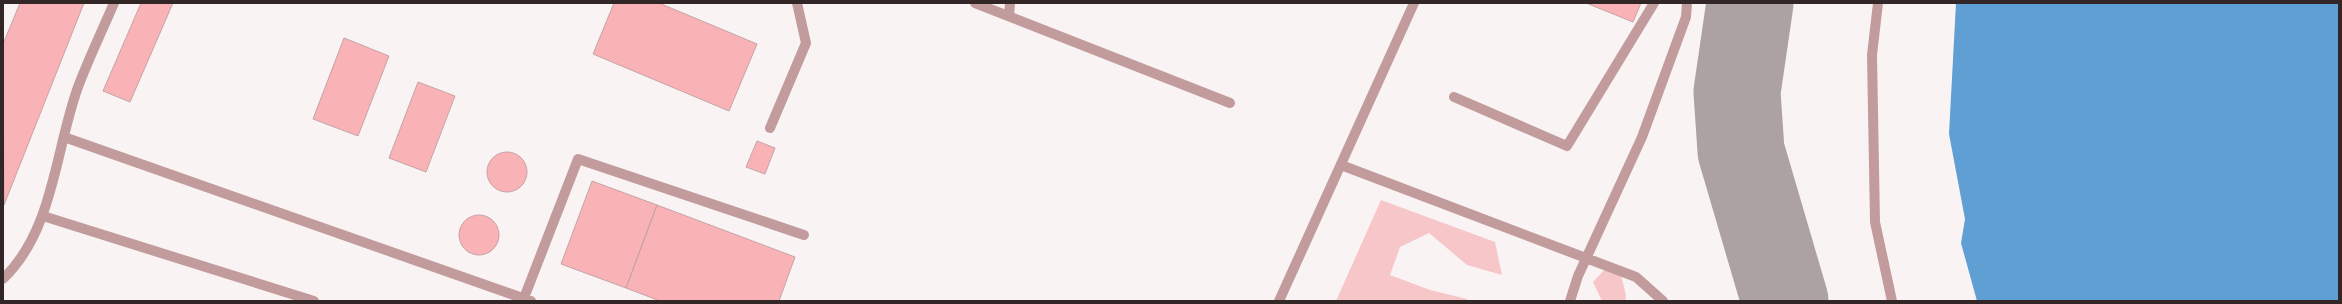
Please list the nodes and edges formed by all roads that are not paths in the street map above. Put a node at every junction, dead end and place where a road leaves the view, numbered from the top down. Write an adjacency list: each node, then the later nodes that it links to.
1 (114, 3): 13 (lane)
2 (796, 3): 12 (lane)
3 (975, 3): 9 (lane)
4 (1010, 3): 9 (lane)
5 (1414, 3): 14 (lane)
6 (1654, 3): 10 (lane)
7 (1687, 3): 17 (lane)
8 (1878, 3): 24 (lane)
9 (1009, 16): 11 (lane)
10 (1454, 97)
11 (1230, 103)
12 (770, 128)
13 (64, 137): 15 (lane); 19 (lane)
14 (1341, 165): 17 (lane); 21 (lane)
15 (43, 216): 18 (lane); 20 (lane)
16 (804, 236): 19 (lane)
17 (1586, 258): 22 (lane); 23 (lane)
18 (3, 279)
19 (528, 300)
20 (314, 301)
21 (1279, 301)
22 (1570, 301)
23 (1663, 301)
24 (1892, 301)

